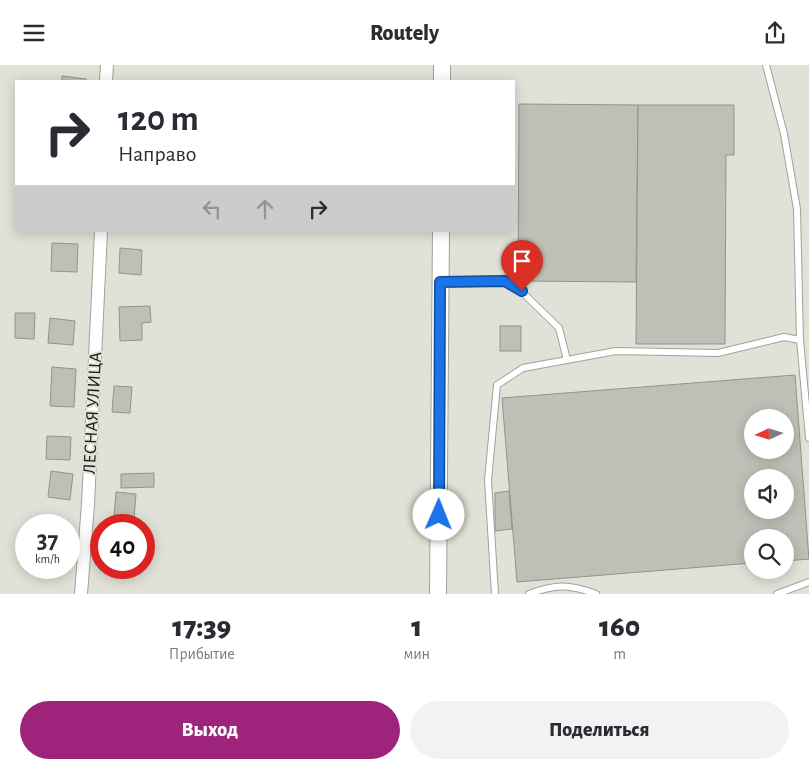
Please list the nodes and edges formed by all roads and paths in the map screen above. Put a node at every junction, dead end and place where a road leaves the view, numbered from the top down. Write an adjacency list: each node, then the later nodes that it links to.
1 (107, 65): 4 (street)
2 (442, 65): 5 (street)
3 (766, 65): 9 (lane)
4 (106, 80)
5 (442, 80)
6 (101, 232): 13 (street, ЛЕСНАЯ УЛИЦА)
7 (441, 232): 8 (street)
8 (440, 282): 10 (lane); 14 (street)
9 (800, 340): 10 (lane); 11 (lane)
10 (567, 360): 15 (lane)
11 (809, 438)
12 (809, 582): 18 (lane)
13 (81, 594)
14 (438, 594)
15 (495, 594)
16 (529, 594): 17 (lane)
17 (596, 594)
18 (777, 594)

